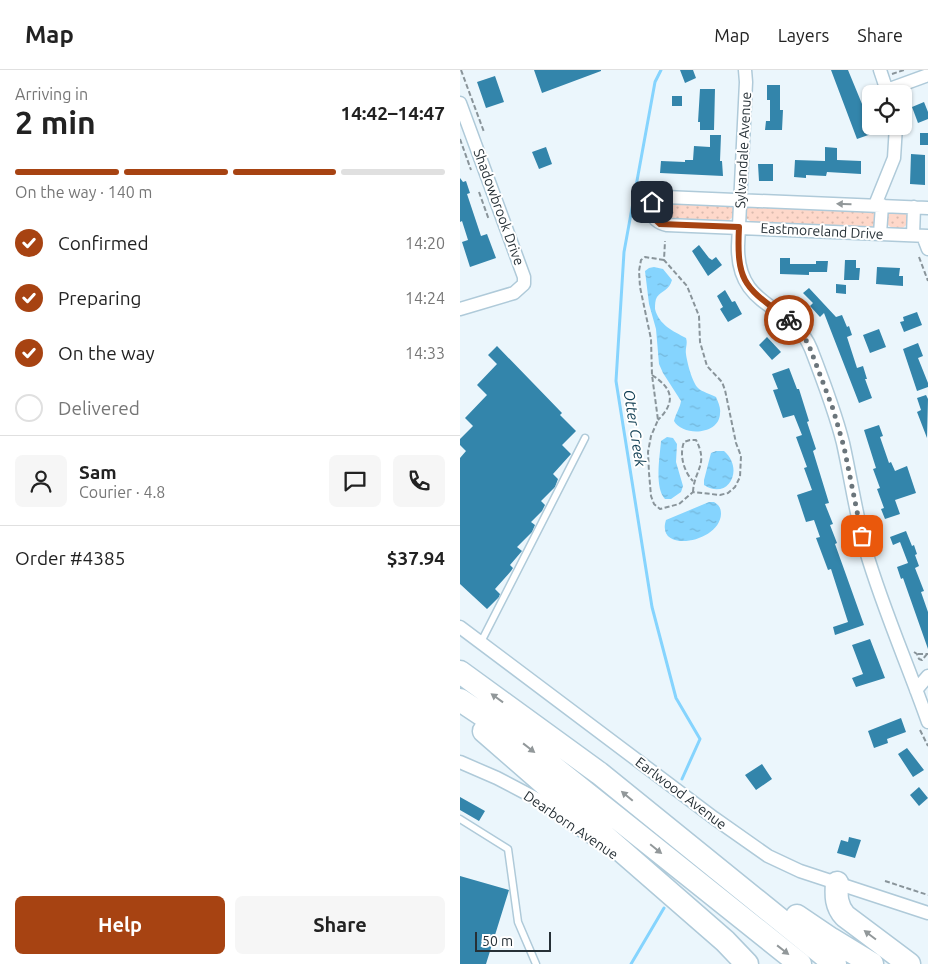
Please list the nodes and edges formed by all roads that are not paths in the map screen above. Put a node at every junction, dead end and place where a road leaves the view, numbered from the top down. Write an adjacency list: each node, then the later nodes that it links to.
1 (745, 70): 8 (street, Sylvandale Avenue)
2 (880, 70): 4 (street)
3 (928, 75): 5 (street)
4 (885, 85)
5 (904, 85)
6 (460, 103): 15 (street, Shadowbrook Drive)
7 (896, 135): 9 (street)
8 (740, 199): 9 (street, Eastmoreland Drive, one-way to 8); 12 (street, Sylvandale Avenue); 12 (street, Eastmoreland Drive)
9 (878, 205): 10 (street, Eastmoreland Drive); 13 (street)
10 (914, 207): 11 (street, Eastmoreland Drive); 14 (street)
11 (928, 208)
12 (739, 227): 13 (street, Eastmoreland Drive); 21 (street, Sylvandale Avenue)
13 (880, 234): 14 (street, Eastmoreland Drive)
14 (924, 240)
15 (460, 309)
16 (585, 438): 18 (lane)
17 (460, 627): 18 (street, Earlwood Avenue)
18 (480, 642): 28 (street, Earlwood Avenue)
19 (460, 672): 27 (highway, one-way to 19)
20 (928, 676): 21 (street)
21 (916, 690): 24 (street, Sylvandale Avenue)
22 (460, 700): 33 (highway, one-way to 33)
23 (460, 715): 29 (highway)
24 (928, 722)
25 (460, 762): 29 (street, Dearborn Avenue)
26 (460, 819): 31 (lane)
27 (665, 827): 34 (highway); 35 (highway)
28 (837, 883): 30 (street, Earlwood Avenue); 36 (highway, one-way to 28)
29 (676, 898): 32 (highway)
30 (928, 913)
31 (536, 964)
32 (747, 964)
33 (800, 964)
34 (835, 964)
35 (872, 964)
36 (908, 964)

